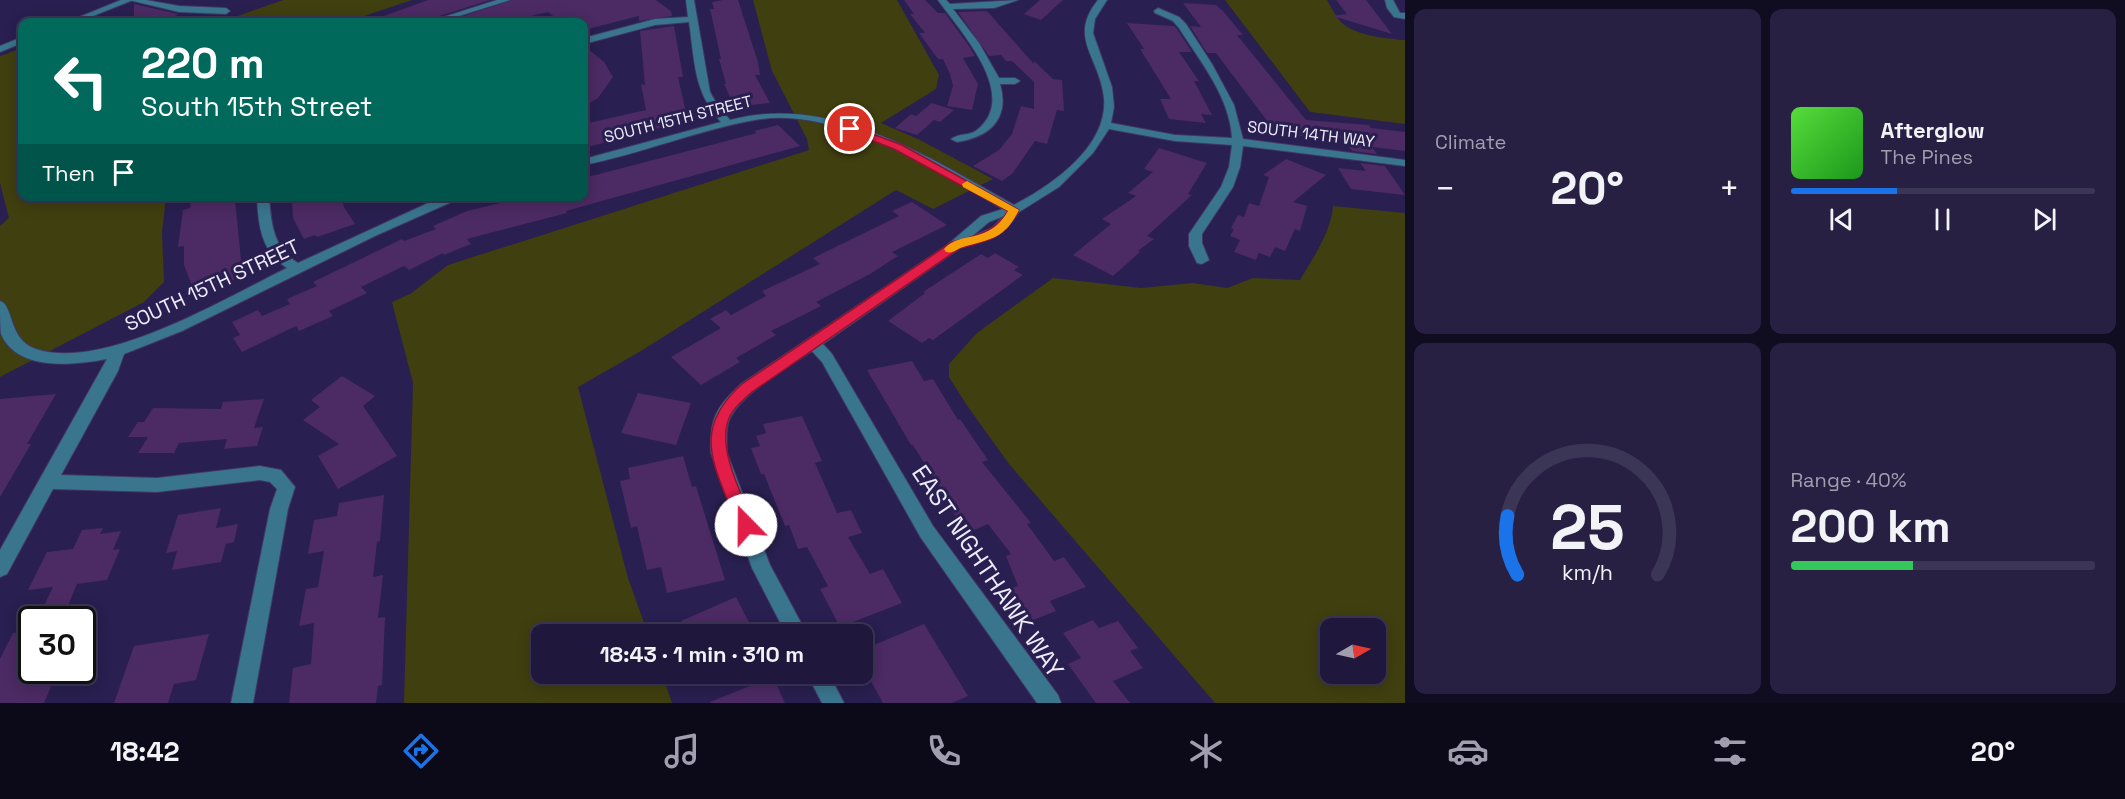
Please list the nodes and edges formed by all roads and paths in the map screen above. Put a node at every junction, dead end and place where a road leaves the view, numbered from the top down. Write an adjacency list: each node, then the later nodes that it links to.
1 (129, 0): 12 (street)
2 (133, 0): 9 (street)
3 (506, 0): 13 (street)
4 (690, 0): 14 (street)
5 (1102, 0): 20 (street)
6 (1389, 0): 11 (street)
7 (1011, 1): 8 (street)
8 (945, 3): 18 (street)
9 (226, 10)
10 (1158, 10): 23 (street)
11 (1401, 16)
12 (82, 18)
13 (445, 18)
14 (694, 19): 15 (street); 21 (street)
15 (588, 40)
16 (18, 41): 17 (street)
17 (0, 48)
18 (996, 81): 19 (street); 22 (street)
19 (1015, 81)
20 (1106, 122): 23 (street, SOUTH 14TH WAY); 28 (street)
21 (728, 124): 24 (street, SOUTH 15TH STREET); 28 (street, SOUTH 15TH STREET)
22 (957, 139)
23 (1237, 142): 25 (street, SOUTH 14TH WAY); 32 (street)
24 (588, 161)
25 (1405, 163)
26 (263, 201): 33 (street)
27 (447, 201): 33 (street, SOUTH 15TH STREET)
28 (1014, 210): 29 (street); 30 (street)
29 (978, 223): 30 (street); 31 (street)
30 (994, 232): 31 (street)
31 (956, 245): 35 (street)
32 (1202, 260)
33 (298, 269): 36 (street, SOUTH 15TH STREET)
34 (0, 306): 36 (street, SOUTH 15TH STREET)
35 (813, 343): 39 (street); 43 (street, EAST NIGHTHAWK WAY)
36 (118, 350): 37 (street)
37 (46, 482): 38 (street); 41 (street)
38 (0, 568)
39 (792, 624)
40 (823, 684): 42 (street)
41 (242, 703)
42 (833, 703)
43 (1050, 703)

